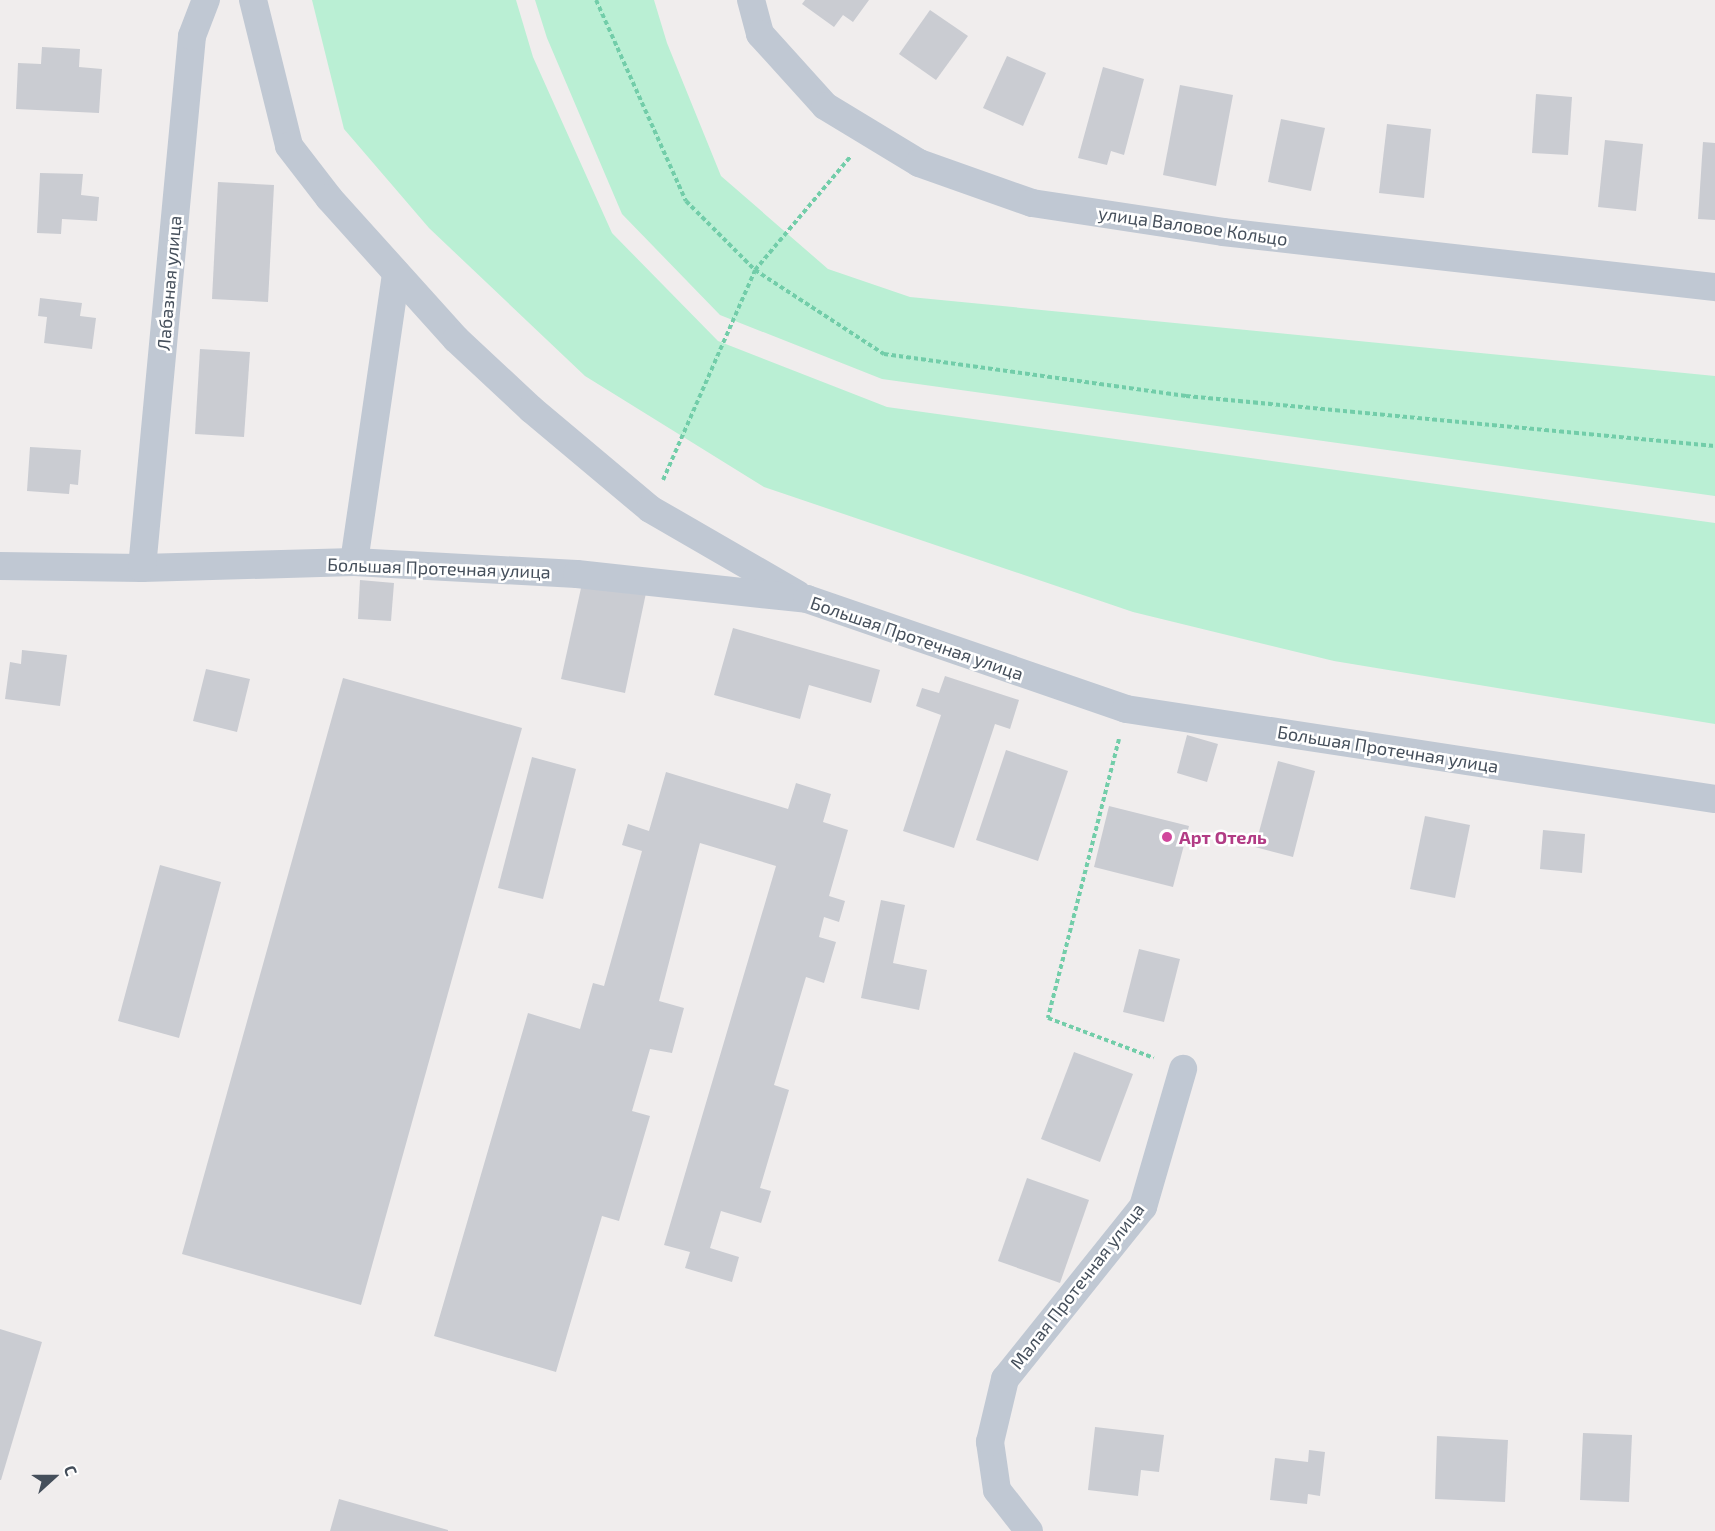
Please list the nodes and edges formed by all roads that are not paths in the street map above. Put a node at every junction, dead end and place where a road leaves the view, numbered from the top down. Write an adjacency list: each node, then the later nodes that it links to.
1 (206, 0): 8 (street, Лабазная улица)
2 (253, 0): 4 (street)
3 (751, 0): 5 (street, улица Валовое Кольцо)
4 (396, 273): 6 (street); 9 (street)
5 (1715, 287)
6 (354, 562): 8 (street, Большая Протечная улица); 9 (street, Большая Протечная улица)
7 (0, 566): 8 (street, Большая Протечная улица)
8 (142, 568)
9 (807, 599): 10 (street, Большая Протечная улица)
10 (1715, 799)
11 (1183, 1069): 12 (street, Малая Протечная улица)
12 (1029, 1531)

